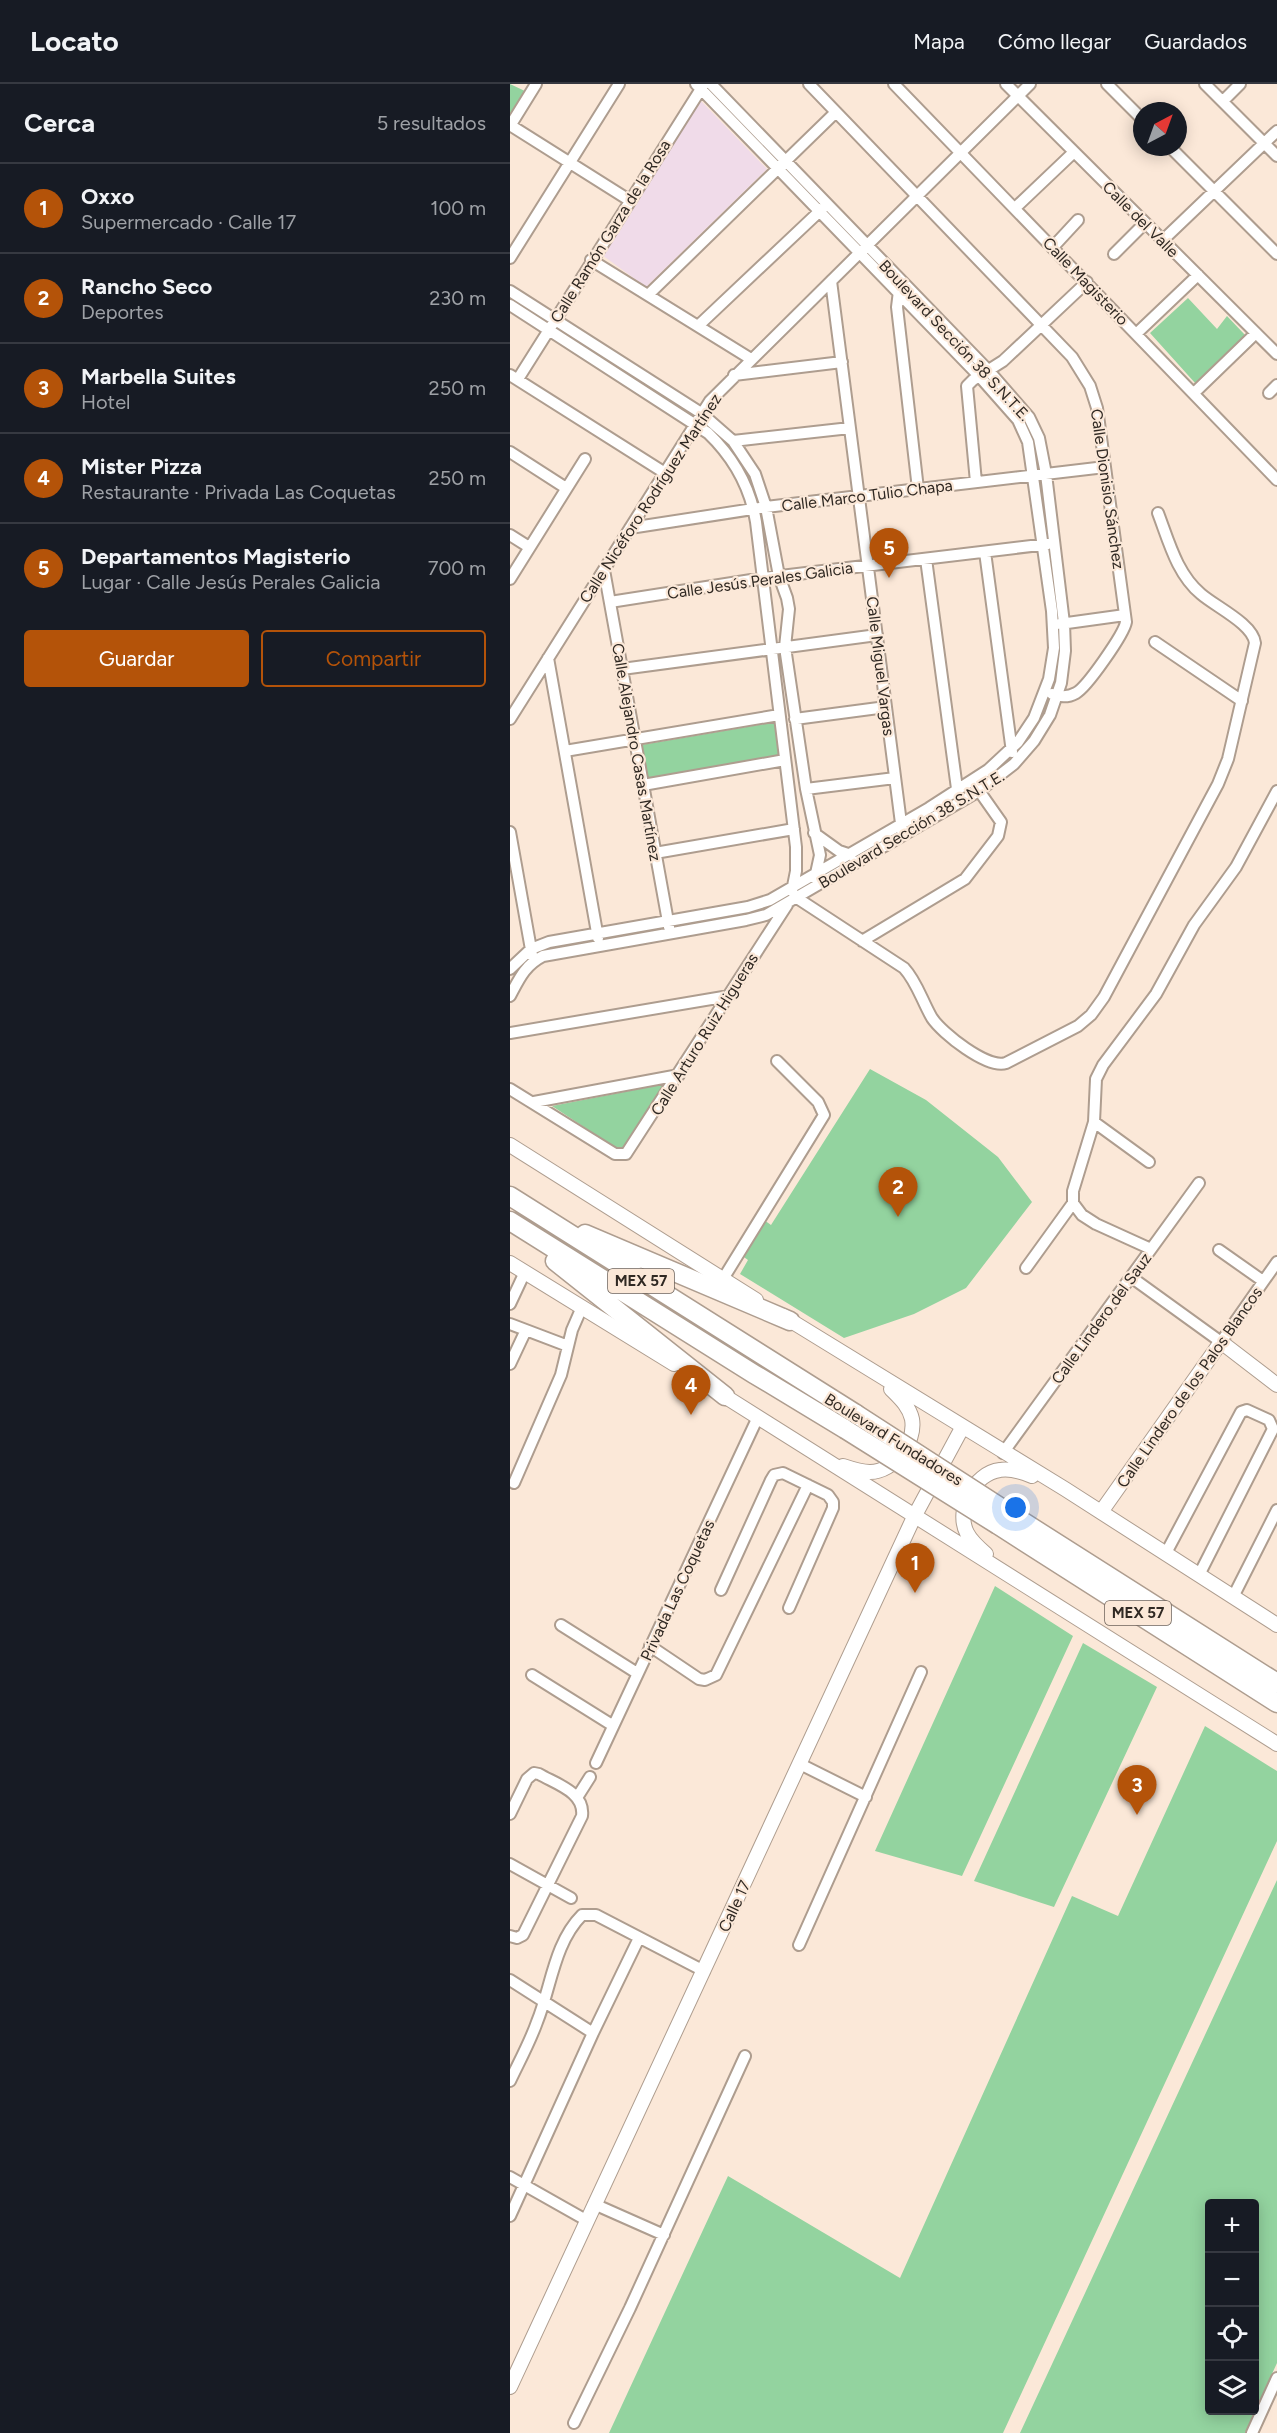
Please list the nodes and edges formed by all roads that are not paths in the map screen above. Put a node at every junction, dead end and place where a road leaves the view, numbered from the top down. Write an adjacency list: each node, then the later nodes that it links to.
1 (619, 84): 23 (street)
2 (809, 84): 14 (street, Calle Dionisio Sánchez)
3 (894, 84): 19 (street, Calle Magisterio)
4 (1006, 84): 11 (street, Calle del Valle)
5 (1030, 84): 11 (street, Calle Nicéforo Rodríguez Martínez)
6 (1107, 84): 13 (street)
7 (1205, 84): 12 (street)
8 (1240, 84): 12 (street)
9 (533, 85): 15 (street)
10 (703, 85): 22 (street, Boulevard Sección 38 S.N.T.E.); 24 (street, Boulevard Sección 38 S.N.T.E.); 27 (street, Calle Ramón Garza de la Rosa)
11 (1018, 96): 18 (street, Calle del Valle); 19 (street, Calle Nicéforo Rodríguez Martínez)
12 (1223, 101): 17 (street)
13 (1133, 110)
14 (836, 112): 22 (street); 26 (street, Calle Dionisio Sánchez)
15 (510, 125): 23 (street)
16 (1277, 131): 17 (street)
17 (1264, 143): 21 (street); 25 (street)
18 (1074, 152): 29 (street); 31 (street, Calle del Valle)
19 (962, 153): 26 (street, Calle Nicéforo Rodríguez Martínez); 29 (street, Calle Magisterio)
20 (1179, 156): 25 (street)
21 (1277, 156)
22 (786, 161): 24 (street); 28 (street, Boulevard Sección 38 S.N.T.E.)
23 (570, 163): 27 (street); 37 (street)
24 (777, 169): 28 (street, Boulevard Sección 38 S.N.T.E.); 44 (street)
25 (1214, 191): 32 (street); 36 (street)
26 (917, 198): 34 (street, Calle Nicéforo Rodríguez Martínez); 48 (street, Calle Dionisio Sánchez)
27 (628, 200): 38 (street, Calle Ramón Garza de la Rosa)
28 (823, 208): 34 (street, Boulevard Sección 38 S.N.T.E.); 49 (street)
29 (1015, 208): 33 (street, Calle Magisterio)
30 (1078, 220): 33 (street)
31 (1146, 223): 32 (street, Calle del Valle); 35 (street)
32 (1163, 240): 39 (street, Calle del Valle)
33 (1053, 247): 41 (street, Calle Magisterio)
34 (863, 250): 40 (street, Calle Nicéforo Rodríguez Martínez); 42 (street, Boulevard Sección 38 S.N.T.E.); 45 (street, Boulevard Sección 38 S.N.T.E.)
35 (1114, 254)
36 (1277, 254)
37 (510, 258)
38 (591, 260): 44 (street); 47 (street, Calle Ramón Garza de la Rosa)
39 (1198, 275): 51 (street, Calle del Valle); 52 (street)
40 (831, 281): 54 (street, Calle Nicéforo Rodríguez Martínez); 55 (street, Calle Miguel Vargas)
41 (1087, 282): 48 (street); 52 (street, Calle Magisterio)
42 (902, 283): 45 (street); 56 (street, Boulevard Sección 38 S.N.T.E.)
43 (510, 291): 47 (street, Boulevard Sección 38 S.N.T.E.)
44 (648, 295): 49 (street)
45 (898, 295): 56 (street, Boulevard Sección 38 S.N.T.E.); 73 (street)
46 (510, 305): 50 (street, Boulevard Sección 38 S.N.T.E.)
47 (554, 319): 50 (street, Calle Ramón Garza de la Rosa); 60 (street, Boulevard Sección 38 S.N.T.E.)
48 (1042, 325): 56 (street); 66 (street, Calle Dionisio Sánchez)
49 (698, 326): 54 (street)
50 (548, 329): 58 (street, Calle Ramón Garza de la Rosa); 61 (street, Boulevard Sección 38 S.N.T.E.)
51 (1256, 333): 53 (street, Calle del Valle); 59 (street)
52 (1137, 334): 59 (street, Calle Magisterio)
53 (1277, 354)
54 (751, 359): 57 (street, Calle Nicéforo Rodríguez Martínez)
55 (842, 362): 57 (street); 62 (street, Calle Miguel Vargas)
56 (984, 374): 68 (street, Boulevard Sección 38 S.N.T.E.); 69 (street, Boulevard Sección 38 S.N.T.E.); 71 (street)
57 (734, 375): 60 (street, Calle Nicéforo Rodríguez Martínez)
58 (514, 377): 67 (street)
59 (1194, 393): 70 (street, Calle Magisterio)
60 (701, 412): 61 (street, Calle Nicéforo Rodríguez Martínez); 63 (street, Boulevard Sección 38 S.N.T.E.)
61 (695, 424): 67 (street, Calle Nicéforo Rodríguez Martínez); 76 (street, Boulevard Sección 38 S.N.T.E.)
62 (850, 428): 63 (street); 74 (street, Calle Miguel Vargas)
63 (733, 441): 75 (street, Boulevard Sección 38 S.N.T.E.)
64 (510, 452): 72 (street)
65 (585, 459): 72 (street)
66 (1105, 466): 68 (street, Calle Marco Tulio Chapa); 90 (street, Calle Dionisio Sánchez)
67 (665, 473): 78 (street, Calle Nicéforo Rodríguez Martínez)
68 (1046, 474): 69 (street, Calle Marco Tulio Chapa); 80 (street, Boulevard Sección 38 S.N.T.E.)
69 (1034, 475): 71 (street, Calle Marco Tulio Chapa); 80 (street, Boulevard Sección 38 S.N.T.E.)
70 (1277, 479)
71 (976, 482): 73 (street, Calle Marco Tulio Chapa)
72 (566, 488): 81 (street)
73 (918, 489): 74 (street, Calle Marco Tulio Chapa)
74 (859, 496): 75 (street, Calle Marco Tulio Chapa); 84 (street, Calle Miguel Vargas)
75 (766, 507): 76 (street, Calle Marco Tulio Chapa); 86 (street, Boulevard Sección 38 S.N.T.E.)
76 (754, 509): 78 (street, Calle Marco Tulio Chapa); 87 (street, Boulevard Sección 38 S.N.T.E.)
77 (1158, 513): 100 (street)
78 (630, 528): 85 (street, Calle Nicéforo Rodríguez Martínez)
79 (510, 535): 81 (street)
80 (1049, 543): 82 (street, Calle Jesús Perales Galicia); 91 (street, Boulevard Sección 38 S.N.T.E.)
81 (530, 547): 88 (street)
82 (985, 552): 83 (street, Calle Jesús Perales Galicia); 106 (street)
83 (926, 559): 84 (street, Calle Jesús Perales Galicia); 114 (street)
84 (868, 566): 86 (street, Calle Jesús Perales Galicia); 92 (street, Calle Miguel Vargas)
85 (604, 570): 89 (street, Calle Alejandro Casas Martínez); 96 (street, Calle Nicéforo Rodríguez Martínez)
86 (779, 576): 87 (street, Calle Jesús Perales Galicia); 94 (street, Boulevard Sección 38 S.N.T.E.)
87 (764, 578): 89 (street, Calle Jesús Perales Galicia); 95 (street, Boulevard Sección 38 S.N.T.E.)
88 (510, 579)
89 (610, 602): 97 (street, Calle Alejandro Casas Martínez)
90 (1125, 615): 91 (street); 99 (street, Calle Dionisio Sánchez)
91 (1059, 624): 98 (street, Boulevard Sección 38 S.N.T.E.); 99 (street, Boulevard Sección 38 S.N.T.E.)
92 (877, 635): 94 (street); 101 (street, Calle Miguel Vargas)
93 (1155, 642): 100 (street)
94 (785, 646): 95 (street); 103 (street, Boulevard Sección 38 S.N.T.E.)
95 (772, 648): 97 (street); 102 (street, Boulevard Sección 38 S.N.T.E.)
96 (548, 658): 104 (street, Calle Nicéforo Rodríguez Martínez); 107 (street)
97 (622, 669): 105 (street, Calle Alejandro Casas Martínez)
98 (1046, 692): 99 (street); 106 (street, Boulevard Sección 38 S.N.T.E.)
99 (1057, 696): 109 (street, Boulevard Sección 38 S.N.T.E.)
100 (1242, 701): 129 (street)
101 (886, 707): 103 (street); 110 (street, Calle Miguel Vargas)
102 (779, 715): 105 (street); 108 (street, Boulevard Sección 38 S.N.T.E.)
103 (795, 718): 113 (street, Boulevard Sección 38 S.N.T.E.)
104 (510, 719)
105 (634, 739): 107 (street); 111 (street, Calle Alejandro Casas Martínez)
106 (1011, 750): 109 (street); 112 (street, Boulevard Sección 38 S.N.T.E.)
107 (565, 751): 127 (street)
108 (785, 760): 111 (street); 117 (street, Boulevard Sección 38 S.N.T.E.)
109 (1014, 764): 112 (street, Boulevard Sección 38 S.N.T.E.)
110 (895, 778): 113 (street); 118 (street, Calle Miguel Vargas)
111 (643, 785): 121 (street, Calle Alejandro Casas Martínez)
112 (976, 786): 114 (street, Boulevard Sección 38 S.N.T.E.); 116 (street, Boulevard Sección 38 S.N.T.E.); 129 (street)
113 (806, 789): 120 (street, Boulevard Sección 38 S.N.T.E.)
114 (957, 791): 116 (street); 118 (street, Boulevard Sección 38 S.N.T.E.)
115 (1277, 791): 141 (street)
116 (958, 803): 118 (street, Boulevard Sección 38 S.N.T.E.)
117 (794, 829): 121 (street); 125 (street, Boulevard Sección 38 S.N.T.E.)
118 (902, 831): 122 (street, Boulevard Sección 38 S.N.T.E.); 124 (street, Boulevard Sección 38 S.N.T.E.)
119 (510, 832): 131 (street)
120 (814, 833): 122 (street, Boulevard Sección 38 S.N.T.E.); 123 (street, Boulevard Sección 38 S.N.T.E.)
121 (655, 853): 126 (street, Calle Alejandro Casas Martínez)
122 (851, 855): 123 (street, Boulevard Sección 38 S.N.T.E.)
123 (817, 874): 124 (street, Boulevard Sección 38 S.N.T.E.); 125 (street, Boulevard Sección 38 S.N.T.E.)
124 (808, 891): 125 (street, Boulevard Sección 38 S.N.T.E.)
125 (793, 896): 126 (street, Boulevard Sección 38 S.N.T.E.); 128 (street, Boulevard Sección 38 S.N.T.E.); 129 (street); 135 (street, Calle Arturo Ruiz Higueras)
126 (668, 922): 127 (street, Boulevard Sección 38 S.N.T.E.); 128 (street, Calle Alejandro Casas Martínez)
127 (597, 933): 130 (street); 131 (street, Boulevard Sección 38 S.N.T.E.)
128 (670, 934): 130 (street, Boulevard Sección 38 S.N.T.E.)
129 (862, 941)
130 (600, 945): 132 (street, Boulevard Sección 38 S.N.T.E.)
131 (531, 949): 132 (street); 133 (street, Boulevard Sección 38 S.N.T.E.)
132 (533, 961): 134 (street)
133 (510, 969)
134 (510, 996)
135 (729, 996): 136 (street); 138 (street, Calle Arturo Ruiz Higueras)
136 (510, 1033)
137 (777, 1061): 156 (street)
138 (679, 1075): 140 (street); 140 (street, Calle Arturo Ruiz Higueras)
139 (510, 1089): 140 (street)
140 (534, 1102)
141 (1094, 1122): 143 (street); 146 (street)
142 (510, 1145): 156 (main road)
143 (1149, 1162)
144 (1199, 1183): 149 (street, Calle Lindero del Sauz)
145 (510, 1196): 147 (highway, Boulevard Fundadores / MEX 57)
146 (1073, 1203): 149 (street); 153 (street)
147 (536, 1213): 160 (highway); 179 (highway, Boulevard Fundadores / MEX 57, bridge)
148 (510, 1222): 168 (highway); 179 (highway, Boulevard Fundadores / MEX 57, bridge)
149 (1151, 1249): 155 (street, Calle Lindero del Sauz)
150 (1219, 1250): 157 (street)
151 (1277, 1262): 157 (street, Calle Lindero de los Palos Blancos)
152 (510, 1263): 154 (main road)
153 (1026, 1268)
154 (525, 1272): 158 (street); 159 (main road)
155 (1131, 1277): 163 (street); 172 (street, Calle Lindero del Sauz)
156 (723, 1279): 160 (main road)
157 (1263, 1281): 163 (street, Calle Lindero de los Palos Blancos)
158 (510, 1305)
159 (582, 1307): 164 (street); 168 (main road)
160 (790, 1321): 166 (main road)
161 (510, 1324): 162 (street)
162 (526, 1330): 164 (street); 165 (street)
163 (1221, 1342): 167 (main road); 177 (main road, Calle Lindero de los Palos Blancos)
164 (568, 1346): 173 (street)
165 (510, 1364)
166 (874, 1374): 170 (main road); 171 (main road)
167 (1277, 1385)
168 (729, 1398): 169 (main road)
169 (753, 1414): 171 (main road); 188 (street, Privada Las Coquetas)
170 (962, 1428): 172 (main road); 178 (main road, Calle 17)
171 (814, 1453): 178 (main road)
172 (1003, 1453): 175 (main road)
173 (514, 1483)
174 (808, 1485): 183 (street); 185 (street); 188 (street)
175 (1065, 1489): 177 (main road); 182 (main road)
176 (1277, 1510): 184 (street)
177 (1101, 1512): 180 (main road)
178 (914, 1517): 182 (main road); 197 (main road, Calle 17)
179 (1001, 1517): 192 (highway, Boulevard Fundadores / MEX 57); 193 (highway, Boulevard Fundadores / MEX 57)
180 (1166, 1553): 181 (main road); 181 (street)
181 (1199, 1575): 184 (main road)
182 (1020, 1583): 195 (main road)
183 (721, 1590)
184 (1233, 1598): 187 (main road)
185 (789, 1608)
186 (561, 1625): 190 (street)
187 (1277, 1625)
188 (650, 1646): 190 (street, Privada Las Coquetas)
189 (921, 1671): 200 (street)
190 (637, 1674): 194 (street, Privada Las Coquetas)
191 (532, 1675): 194 (street)
192 (1277, 1683)
193 (1277, 1702)
194 (612, 1725): 196 (street, Privada Las Coquetas)
195 (1277, 1744)
196 (596, 1763)
197 (800, 1764): 200 (street); 208 (main road, Calle 17)
198 (590, 1777): 199 (street)
199 (578, 1796): 201 (street); 203 (street)
200 (866, 1797): 207 (street)
201 (510, 1814)
202 (510, 1864): 203 (street)
203 (548, 1886): 204 (street); 205 (street)
204 (571, 1898)
205 (510, 1936)
206 (639, 1938): 208 (street); 210 (street); 211 (street)
207 (799, 1945)
208 (704, 1971): 216 (main road, Calle 17)
209 (510, 1980): 210 (street)
210 (544, 2002): 211 (street); 213 (street)
211 (592, 2033): 215 (street)
212 (745, 2056): 219 (street)
213 (510, 2081)
214 (510, 2177): 215 (street)
215 (524, 2186): 217 (street); 218 (street)
216 (594, 2204): 218 (main road, Calle 17); 219 (street)
217 (510, 2216)
218 (586, 2220): 221 (main road, Calle 17)
219 (664, 2235): 222 (street)
220 (1277, 2379): 223 (street)
221 (510, 2387)
222 (574, 2423)
223 (1252, 2433)

